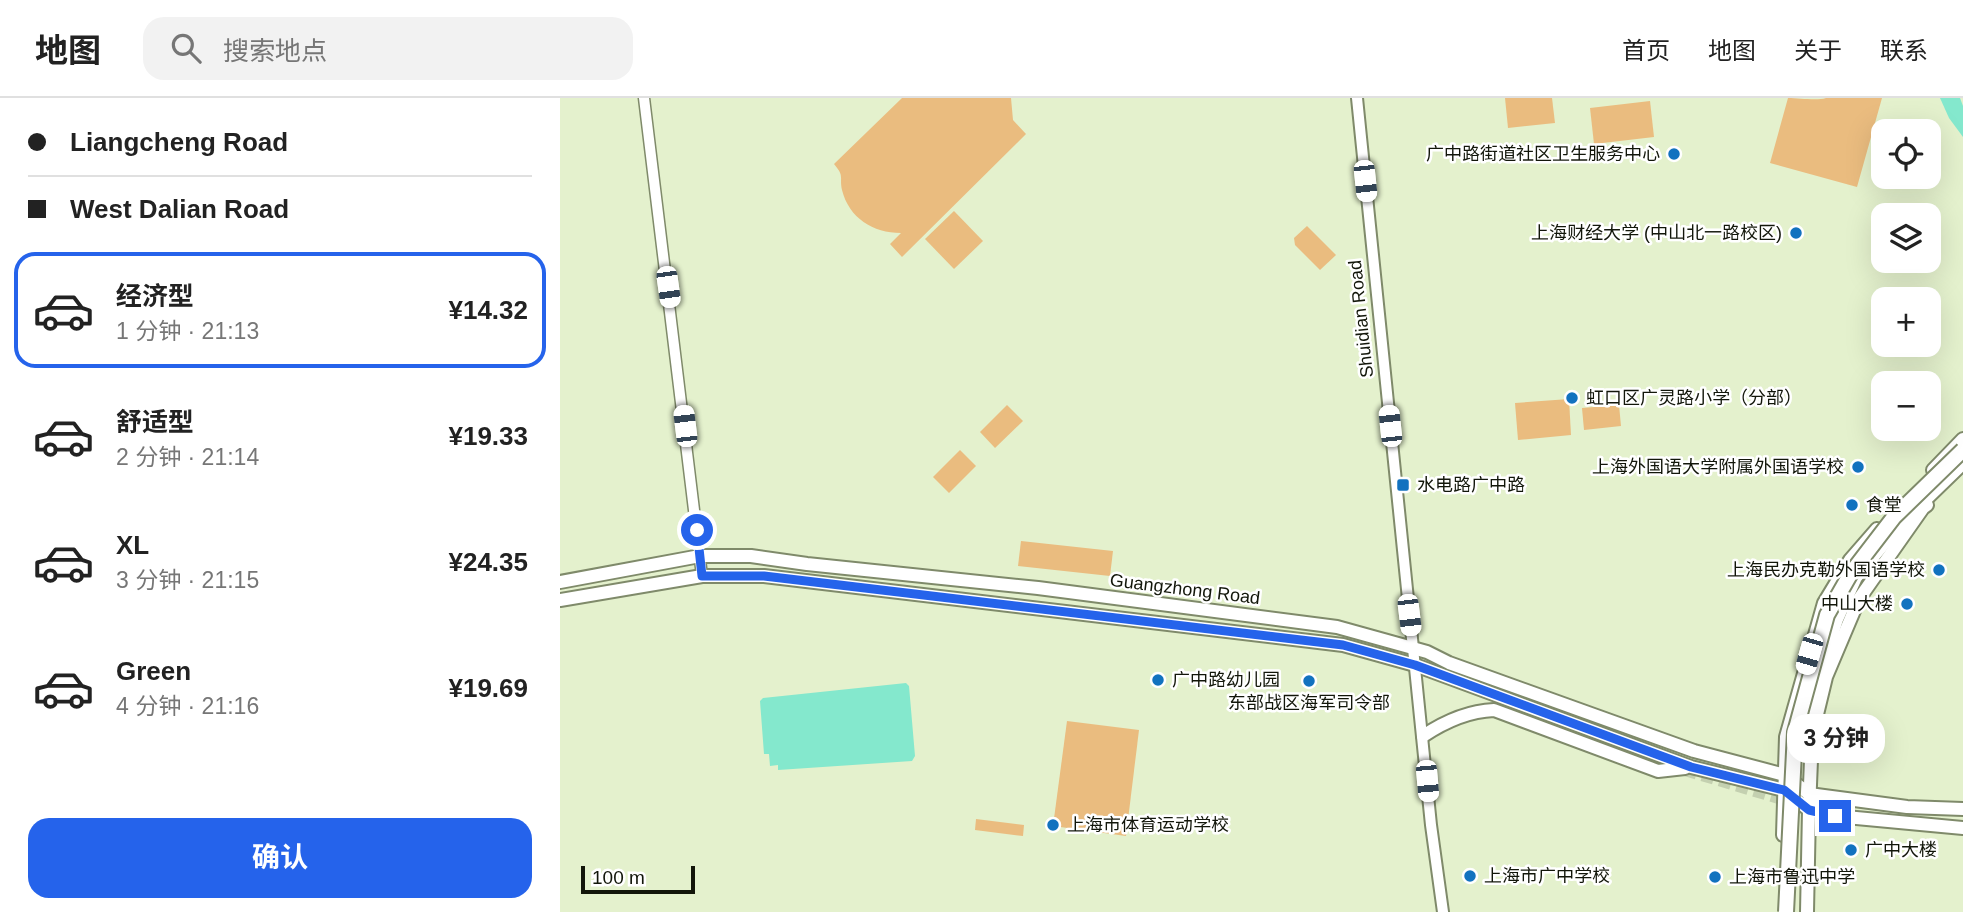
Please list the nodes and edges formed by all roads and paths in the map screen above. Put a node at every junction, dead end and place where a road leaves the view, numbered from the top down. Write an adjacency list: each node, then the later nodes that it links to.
1 (644, 98): 7 (street)
2 (1357, 98): 11 (main road, Shuidian Road)
3 (1963, 439): 19 (main road)
4 (1963, 450): 25 (highway, bridge)
5 (1963, 462): 27 (highway)
6 (1963, 471): 21 (main road)
7 (700, 556): 8 (street); 9 (main road, Guangzhong Road); 11 (main road, Guangzhong Road)
8 (702, 576): 10 (main road, Guangzhong Road); 12 (main road, Guangzhong Road)
9 (560, 582)
10 (560, 600)
11 (1413, 648): 12 (main road, Shuidian Road); 14 (main road, Guangzhong Road)
12 (1415, 665): 13 (main road, Guangzhong Road); 16 (main road, Shuidian Road)
13 (1439, 674): 15 (main road); 17 (main road, Guangzhong Road)
14 (1633, 729): 18 (main road); 19 (main road, Guangzhong Road)
15 (1573, 730)
16 (1423, 736): 17 (main road); 26 (main road, Shuidian Road)
17 (1691, 767): 20 (main road, Guangzhong Road)
18 (1733, 767)
19 (1785, 775): 20 (main road); 21 (main road)
20 (1784, 790): 23 (main road); 25 (main road)
21 (1809, 794): 22 (main road); 23 (main road)
22 (1963, 809)
23 (1809, 810): 24 (main road); 28 (main road)
24 (1963, 828)
25 (1782, 909)
26 (1443, 912)
27 (1795, 912)
28 (1807, 912)

